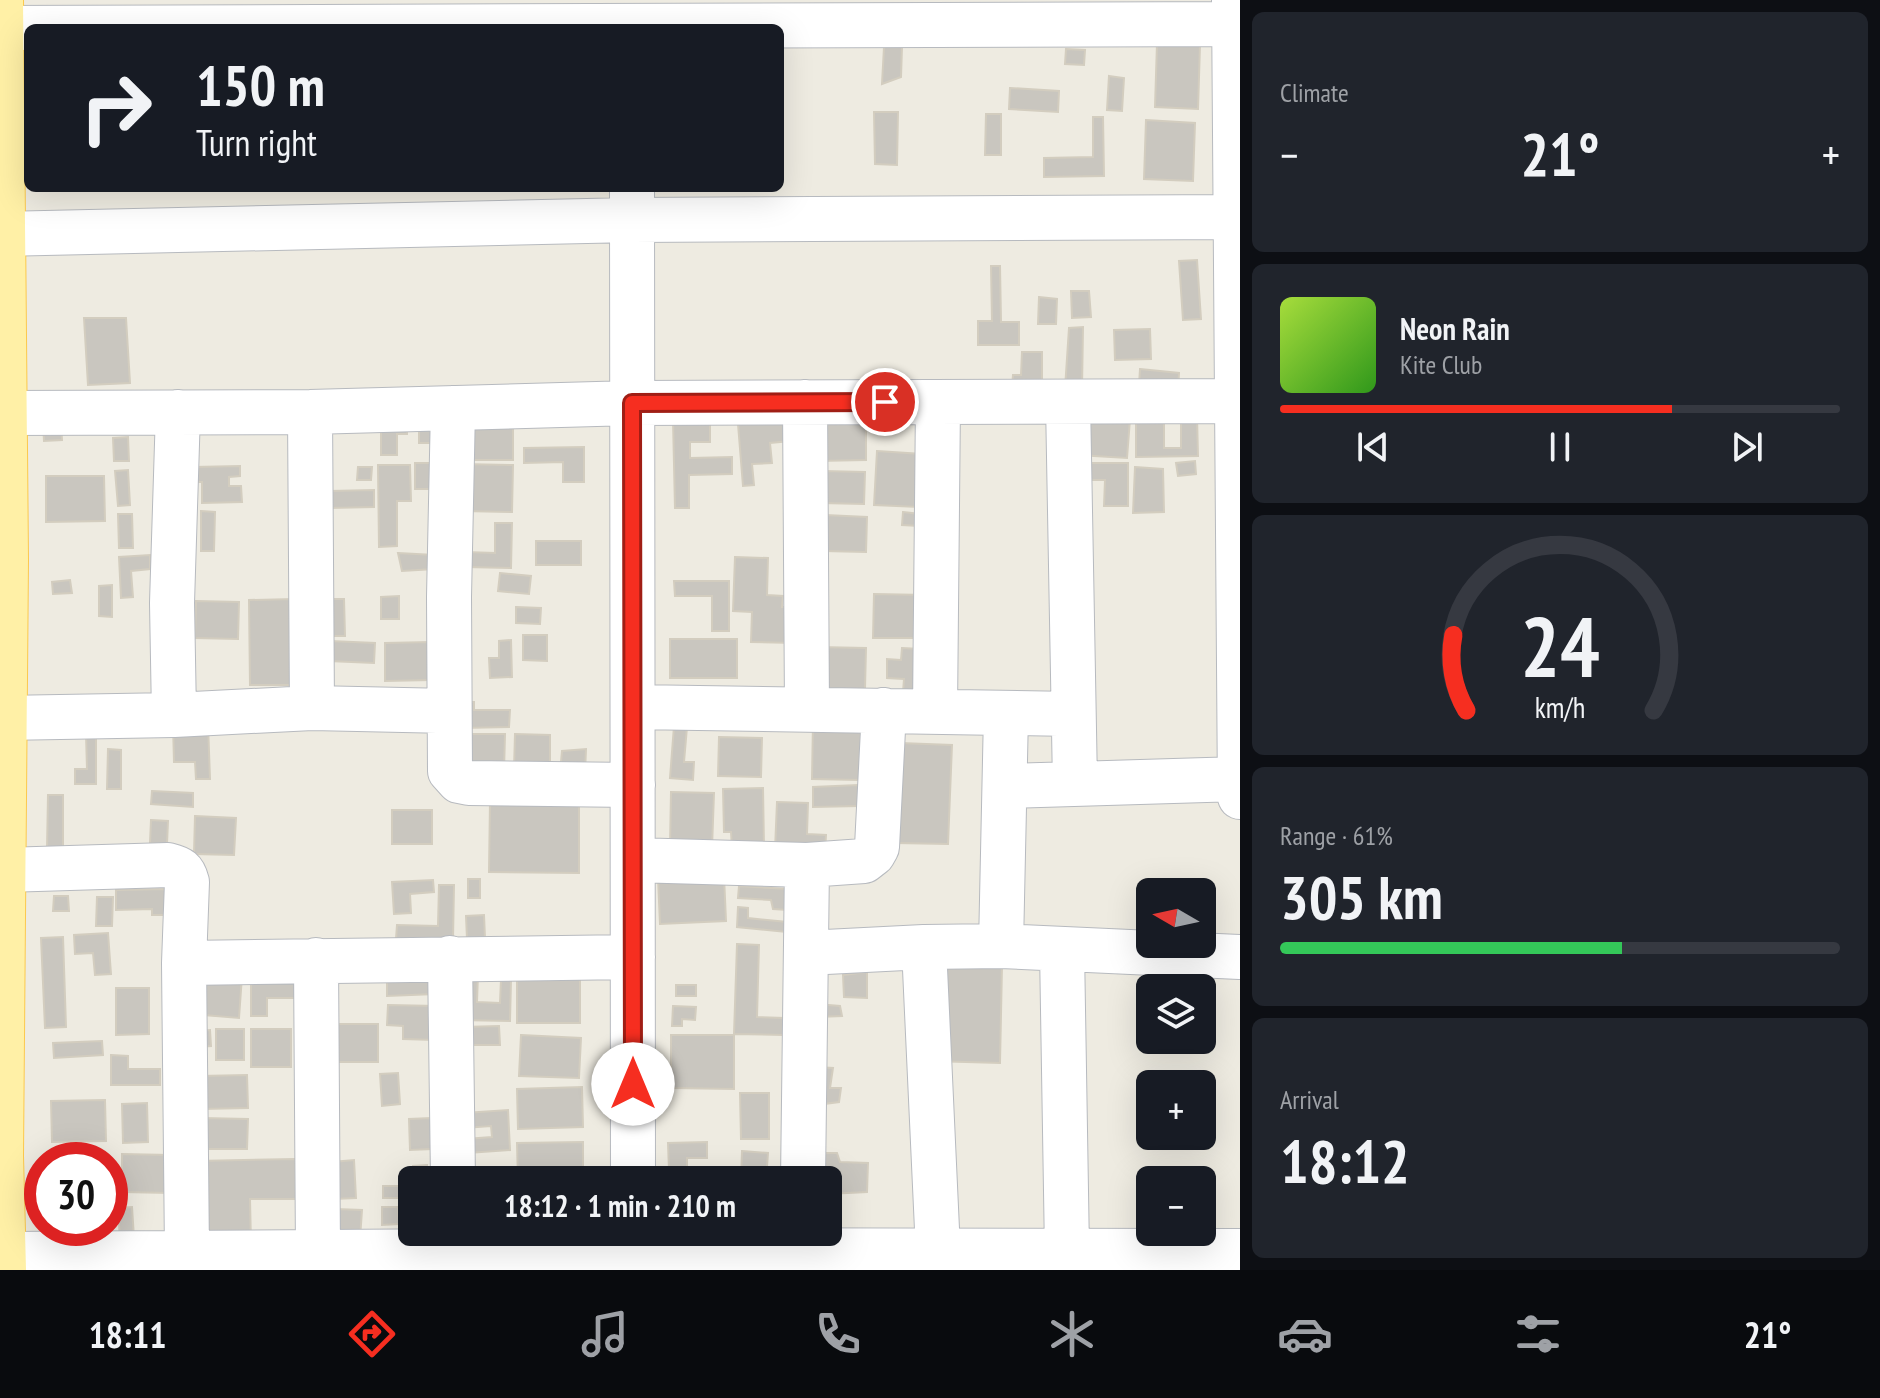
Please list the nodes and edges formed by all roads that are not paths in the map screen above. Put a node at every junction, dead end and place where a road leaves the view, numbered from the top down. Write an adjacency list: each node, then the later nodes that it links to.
1 (180, 0): 9 (street)
2 (934, 12): 3 (street); 6 (street)
3 (1064, 12): 7 (street)
4 (317, 13): 5 (street); 10 (street)
5 (448, 13): 8 (street)
6 (793, 13): 8 (street)
7 (1236, 16): 14 (street)
8 (631, 18)
9 (180, 24)
10 (209, 24)
11 (24, 34): 12 (street)
12 (1, 35): 15 (main road)
13 (632, 204): 14 (street); 15 (street); 20 (street)
14 (1238, 217): 16 (street)
15 (1, 235): 24 (main road)
16 (1238, 401): 19 (street); 26 (street)
17 (805, 402): 18 (street); 20 (street); 29 (street)
18 (938, 402): 19 (street); 32 (street)
19 (1068, 402): 34 (street)
20 (632, 403): 21 (street); 27 (street)
21 (453, 408): 23 (street); 31 (street)
22 (178, 412): 23 (street); 24 (street); 35 (street)
23 (310, 412): 28 (street)
24 (4, 413): 25 (main road)
25 (3, 559): 36 (main road)
26 (1240, 701): 37 (street)
27 (633, 707): 29 (street); 39 (street)
28 (312, 708): 31 (street); 35 (street)
29 (807, 709): 30 (street)
30 (884, 710): 32 (street); 44 (street)
31 (449, 711): 39 (street)
32 (935, 712): 33 (street)
33 (1006, 714): 34 (street); 40 (street)
34 (1073, 714): 38 (street)
35 (174, 715): 36 (street)
36 (3, 730): 42 (main road)
37 (1240, 779): 38 (street); 41 (street)
38 (1075, 784): 40 (street)
39 (633, 785): 43 (street)
40 (1005, 786): 45 (street)
41 (1240, 797)
42 (3, 847): 53 (street); 54 (main road)
43 (633, 860): 44 (street); 49 (street)
44 (807, 865): 48 (street)
45 (1001, 946): 46 (street); 47 (street)
46 (924, 947): 48 (street); 64 (street)
47 (1062, 949): 50 (street); 65 (street)
48 (806, 953): 58 (street)
49 (633, 957): 51 (street); 57 (street)
50 (1240, 957)
51 (450, 958): 52 (street); 56 (street)
52 (316, 960): 53 (street); 67 (street)
53 (184, 963): 68 (street)
54 (1, 990): 55 (main road)
55 (0, 1156): 69 (main road)
56 (453, 1166)
57 (633, 1166)
58 (803, 1166)
59 (842, 1244): 64 (street)
60 (400, 1246): 67 (street)
61 (534, 1246): 63 (street)
62 (718, 1246): 63 (street)
63 (634, 1251)
64 (938, 1251): 65 (street)
65 (1067, 1251): 66 (street)
66 (1240, 1251)
67 (318, 1252): 68 (street)
68 (187, 1253): 69 (street)
69 (4, 1262)

